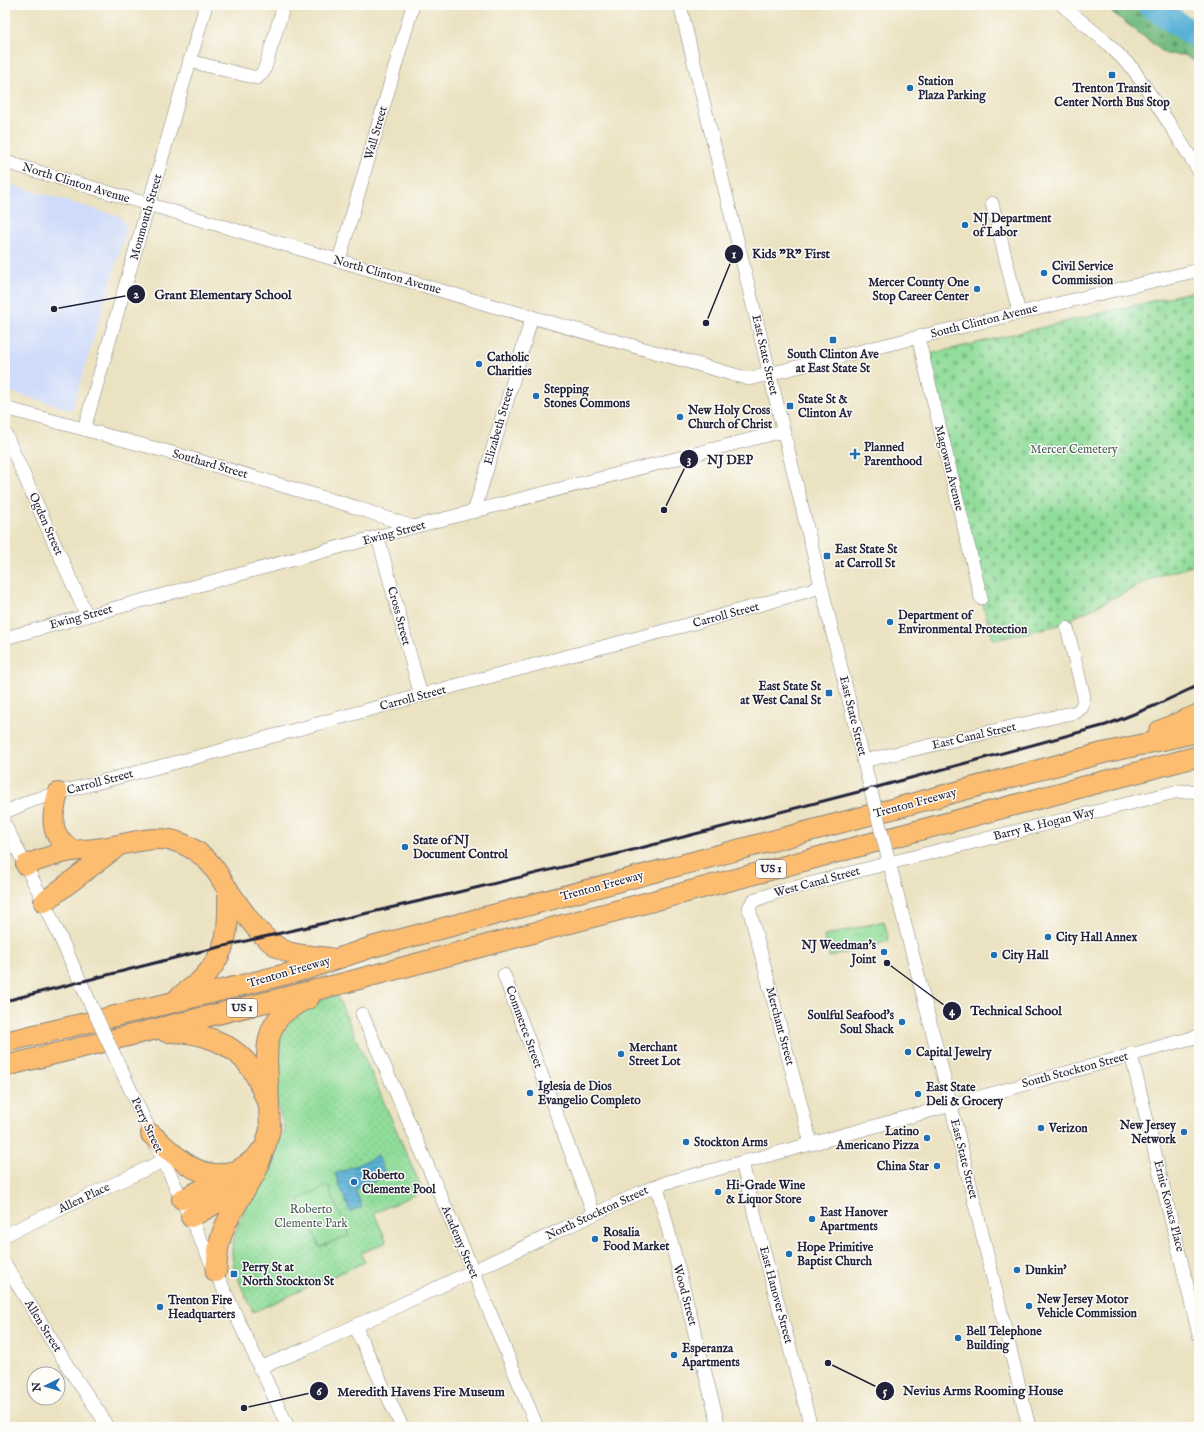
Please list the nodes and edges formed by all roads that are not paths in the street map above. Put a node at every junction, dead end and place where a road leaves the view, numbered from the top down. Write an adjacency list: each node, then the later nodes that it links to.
1 (206, 5): 6 (street, Monmouth Street)
2 (284, 5): 6 (street)
3 (413, 5): 11 (street, Wall Street)
4 (680, 5): 16 (street, East State Street)
5 (1062, 5): 8 (street)
6 (189, 61): 10 (street, Monmouth Street)
7 (5, 162): 10 (street, North Clinton Avenue)
8 (1199, 172)
9 (992, 203): 13 (street)
10 (150, 205): 11 (street, North Clinton Avenue); 18 (street, Monmouth Street)
11 (339, 260): 14 (street, North Clinton Avenue)
12 (1199, 270): 13 (street, South Clinton Avenue)
13 (1019, 313): 15 (street, South Clinton Avenue)
14 (532, 317): 16 (street, North Clinton Avenue); 21 (street, Elizabeth Street)
15 (918, 337): 16 (street, South Clinton Avenue); 25 (street, Magowan Avenue)
16 (770, 374): 19 (street, East State Street)
17 (5, 408): 18 (street, Southard Street)
18 (84, 429): 22 (street, Southard Street)
19 (783, 431): 21 (street, Ewing Street); 24 (street, East State Street)
20 (5, 433): 26 (street, Ogden Street)
21 (474, 512): 22 (street, Ewing Street)
22 (413, 527): 23 (street, Ewing Street)
23 (378, 537): 26 (street, Ewing Street); 29 (street, Cross Street)
24 (822, 587): 29 (street, Carroll Street); 34 (street, East State Street)
25 (981, 598)
26 (87, 616): 28 (street, Ewing Street)
27 (1067, 628): 34 (street, East Canal Street)
28 (5, 638)
29 (420, 696): 35 (street, Carroll Street)
30 (1199, 714): 32 (highway)
31 (1199, 732): 32 (highway, Trenton Freeway / US 1)
32 (1103, 753): 46 (highway, Trenton Freeway / US 1)
33 (1199, 756): 48 (highway, Trenton Freeway / US 1)
34 (863, 762): 41 (street, East State Street, bridge)
35 (58, 793): 37 (street, Carroll Street); 40 (highway)
36 (1199, 793): 41 (street, Barry R. Hogan Way)
37 (5, 812)
38 (5, 825): 42 (street, Perry Street)
39 (120, 844): 40 (highway); 43 (highway); 44 (highway)
40 (72, 851): 42 (highway)
41 (888, 858): 45 (street, West Canal Street); 56 (street, East State Street)
42 (26, 865): 44 (street, Perry Street)
43 (228, 889): 46 (highway); 49 (highway)
44 (44, 902): 58 (street, Perry Street, bridge)
45 (749, 908): 59 (street, Merchant Street)
46 (338, 958): 49 (highway, Trenton Freeway / US 1)
47 (504, 974): 65 (street, Commerce Street)
48 (344, 983): 51 (highway, Trenton Freeway / US 1); 57 (highway)
49 (170, 1003): 53 (highway, Trenton Freeway / US 1)
50 (362, 1014): 70 (street, Academy Street)
51 (140, 1033): 55 (highway, Trenton Freeway / US 1); 57 (highway)
52 (1199, 1036): 54 (street, South Stockton Street)
53 (5, 1042)
54 (1132, 1054): 56 (street, South Stockton Street); 72 (street, Ernie Kovacs Place)
55 (5, 1066)
56 (951, 1104): 59 (street, North Stockton Street); 80 (street, East State Street)
57 (270, 1110): 62 (highway)
58 (151, 1134): 60 (street, Perry Street); 62 (highway)
59 (811, 1144): 61 (street, North Stockton Street)
60 (164, 1161): 64 (street, Perry Street); 67 (street, Allen Place)
61 (742, 1162): 63 (street, North Stockton Street); 79 (street, East Hanover Street)
62 (244, 1176): 64 (highway); 66 (highway); 69 (highway)
63 (657, 1186): 65 (street, North Stockton Street); 78 (street, Wood Street)
64 (182, 1199): 66 (street, Perry Street)
65 (594, 1214): 70 (street, North Stockton Street)
66 (191, 1216): 69 (street, Perry Street)
67 (5, 1235)
68 (5, 1264): 74 (street, Allen Street)
69 (216, 1272): 73 (street, Perry Street)
70 (473, 1272): 71 (street, North Stockton Street); 77 (street, Academy Street)
71 (355, 1326): 73 (street, North Stockton Street); 76 (street)
72 (1199, 1335)
73 (260, 1368): 75 (street, Perry Street)
74 (107, 1427)
75 (288, 1427)
76 (402, 1427)
77 (537, 1427)
78 (719, 1427)
79 (811, 1427)
80 (1029, 1427)

